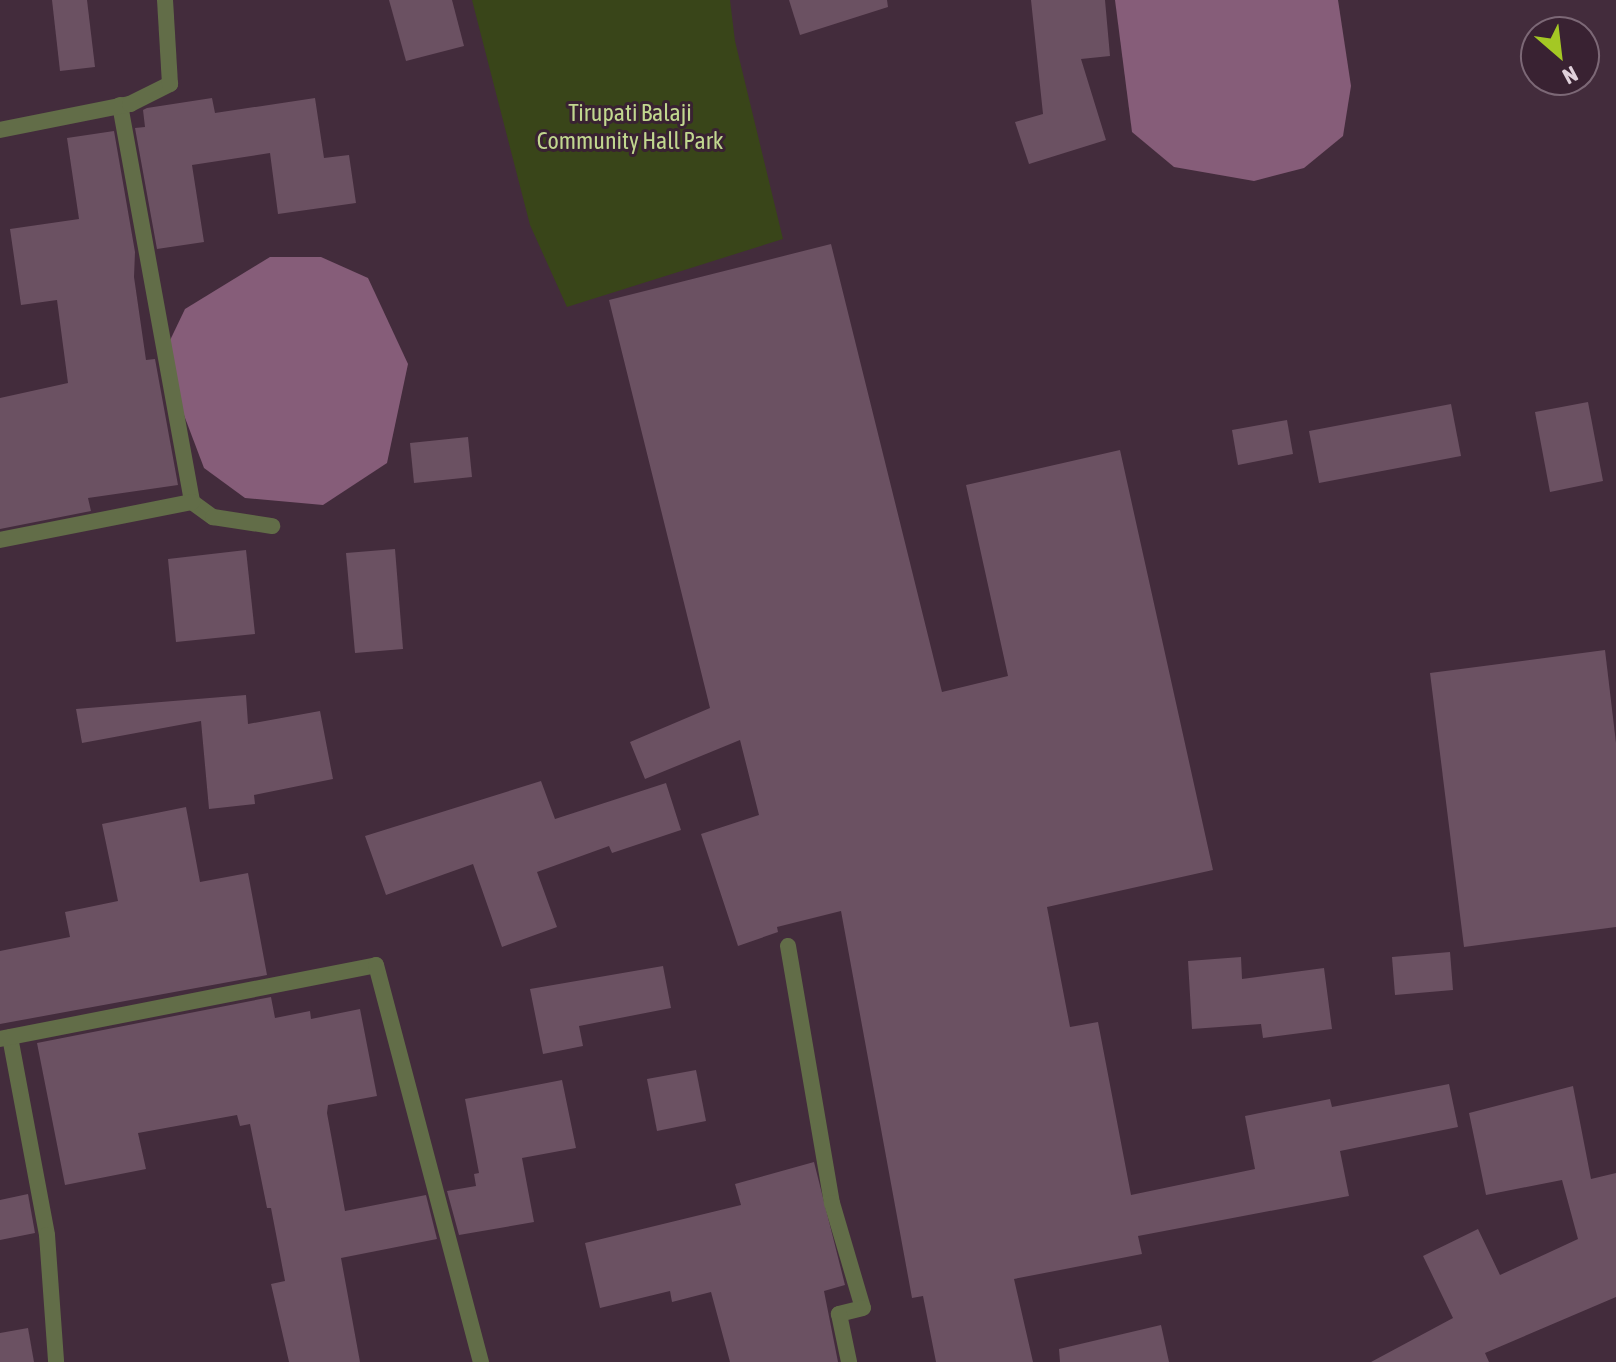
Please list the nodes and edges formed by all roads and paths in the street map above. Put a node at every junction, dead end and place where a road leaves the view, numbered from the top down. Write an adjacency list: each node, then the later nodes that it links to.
1 (165, 0): 2 (street)
2 (120, 105): 3 (street); 4 (street)
3 (0, 130)
4 (192, 502): 5 (street); 6 (street)
5 (272, 526)
6 (0, 540)
7 (788, 946): 11 (street)
8 (5, 1038): 9 (street); 10 (street)
9 (56, 1362)
10 (481, 1362)
11 (849, 1362)

